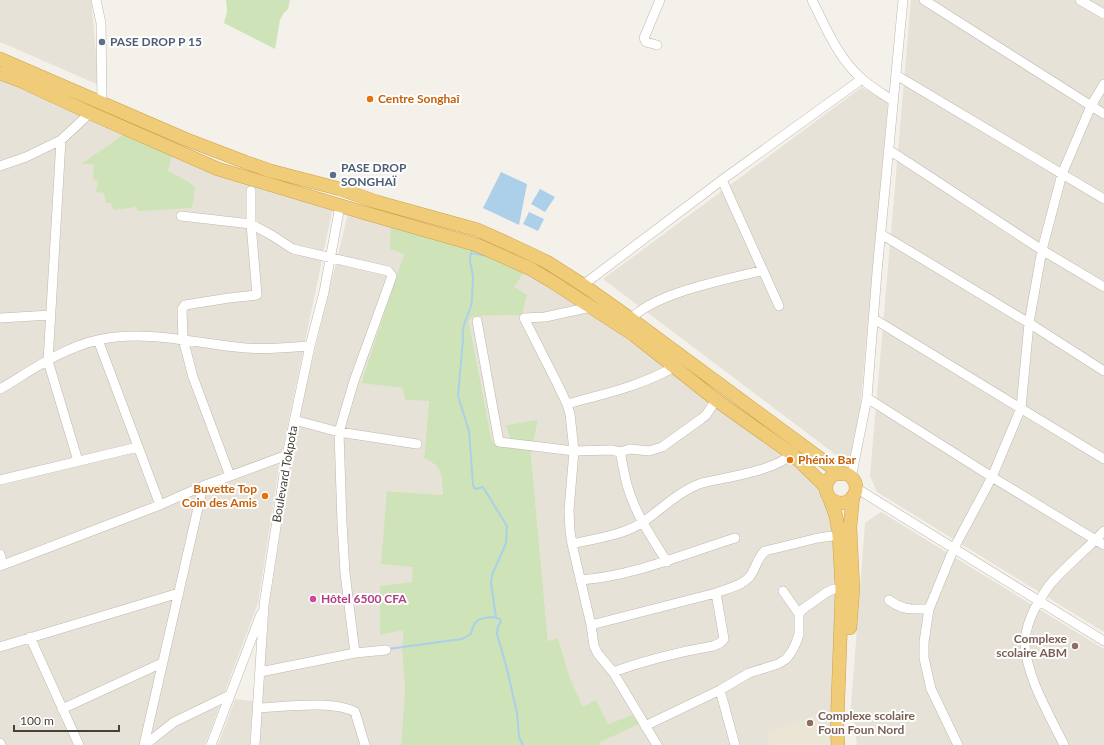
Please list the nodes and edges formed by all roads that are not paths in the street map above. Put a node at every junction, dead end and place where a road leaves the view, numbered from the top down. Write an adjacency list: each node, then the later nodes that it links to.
1 (96, 0): 15 (street)
2 (660, 0): 8 (street)
3 (812, 0): 12 (street)
4 (903, 0): 11 (street)
5 (924, 0): 16 (street)
6 (1080, 0): 7 (street)
7 (1104, 14)
8 (657, 46)
9 (0, 59): 15 (highway)
10 (0, 73): 17 (highway)
11 (896, 75): 14 (street); 22 (street)
12 (862, 79): 14 (street); 23 (street)
13 (1104, 84): 16 (street)
14 (893, 101): 20 (street)
15 (102, 103): 33 (highway)
16 (1091, 106): 18 (street); 22 (street)
17 (90, 113): 19 (street); 26 (highway)
18 (1104, 114)
19 (61, 140): 21 (street); 37 (street)
20 (889, 150): 29 (street); 30 (street)
21 (0, 166)
22 (1062, 174): 25 (street); 30 (street)
23 (722, 180): 32 (street); 33 (street)
24 (251, 191): 28 (street)
25 (1104, 199)
26 (340, 206): 31 (street, Boulevard Tokpota); 36 (highway)
27 (181, 216): 28 (street)
28 (251, 224): 31 (street); 43 (street)
29 (881, 234): 40 (street); 42 (street)
30 (1042, 250): 34 (street); 42 (street)
31 (331, 257): 45 (street, Boulevard Tokpota); 55 (street)
32 (763, 270): 35 (street); 39 (street)
33 (583, 285): 39 (highway)
34 (1104, 287)
35 (779, 306)
36 (591, 307): 47 (highway); 52 (street)
37 (51, 315): 38 (street); 46 (street)
38 (0, 318)
39 (631, 319): 67 (highway)
40 (874, 319): 50 (street); 53 (street)
41 (477, 321): 58 (street)
42 (1029, 323): 48 (street); 53 (street)
43 (183, 339): 44 (street); 45 (street); 64 (street)
44 (98, 340): 46 (street); 57 (street)
45 (310, 346): 54 (street, Boulevard Tokpota)
46 (48, 361): 49 (street); 63 (street)
47 (674, 367): 51 (highway); 52 (street)
48 (1104, 371)
49 (0, 389)
50 (867, 398): 65 (street); 67 (street)
51 (716, 400): 59 (street); 61 (highway)
52 (567, 404): 58 (street)
53 (1021, 408): 62 (street); 65 (street)
54 (294, 420): 55 (street); 60 (street, Boulevard Tokpota)
55 (339, 432): 56 (street); 97 (street)
56 (417, 444)
57 (138, 447): 63 (street); 70 (street)
58 (574, 450): 59 (street); 76 (street)
59 (620, 452): 71 (street)
60 (287, 454): 64 (street); 89 (street, Boulevard Tokpota)
61 (792, 454): 69 (highway); 71 (street)
62 (1104, 458)
63 (78, 461): 66 (street)
64 (230, 476): 68 (street)
65 (992, 477): 75 (street); 78 (street)
66 (0, 480)
67 (850, 484): 69 (highway); 69 (highway); 78 (street); 114 (highway)
68 (203, 486): 70 (street); 85 (street)
69 (828, 492): 73 (highway)
70 (160, 504): 81 (street)
71 (642, 522): 76 (street); 80 (street)
72 (1104, 531): 75 (street)
73 (840, 535): 83 (highway); 86 (street)
74 (735, 538): 80 (street)
75 (1095, 540): 77 (street); 88 (street)
76 (572, 544): 82 (street)
77 (1104, 545)
78 (954, 548): 88 (street); 90 (street)
79 (0, 554): 81 (street)
80 (666, 562): 82 (street)
81 (1, 566)
82 (580, 580): 92 (street)
83 (842, 589): 91 (street); 113 (highway)
84 (783, 591): 91 (street)
85 (179, 593): 93 (street); 98 (street)
86 (716, 593): 92 (street); 100 (street)
87 (889, 600): 90 (street)
88 (1039, 601): 94 (street); 116 (street)
89 (264, 605): 99 (street, Boulevard Tokpota); 102 (street)
90 (929, 609): 115 (street)
91 (799, 614): 101 (street)
92 (591, 625): 100 (street)
93 (30, 637): 95 (street); 104 (street)
94 (1104, 641)
95 (0, 647)
96 (386, 650): 97 (street)
97 (355, 653): 99 (street)
98 (162, 663): 104 (street); 107 (street)
99 (260, 672): 103 (street, Boulevard Tokpota)
100 (614, 672): 105 (street)
101 (720, 690): 105 (street); 112 (street)
102 (230, 695): 107 (street); 108 (street)
103 (257, 708): 109 (street, Boulevard Tokpota); 110 (street)
104 (62, 709): 106 (street)
105 (645, 726): 111 (street)
106 (78, 745)
107 (144, 745)
108 (211, 745)
109 (254, 745)
110 (365, 745)
111 (657, 745)
112 (735, 745)
113 (838, 745)
114 (847, 745)
115 (958, 745)
116 (1064, 745)

